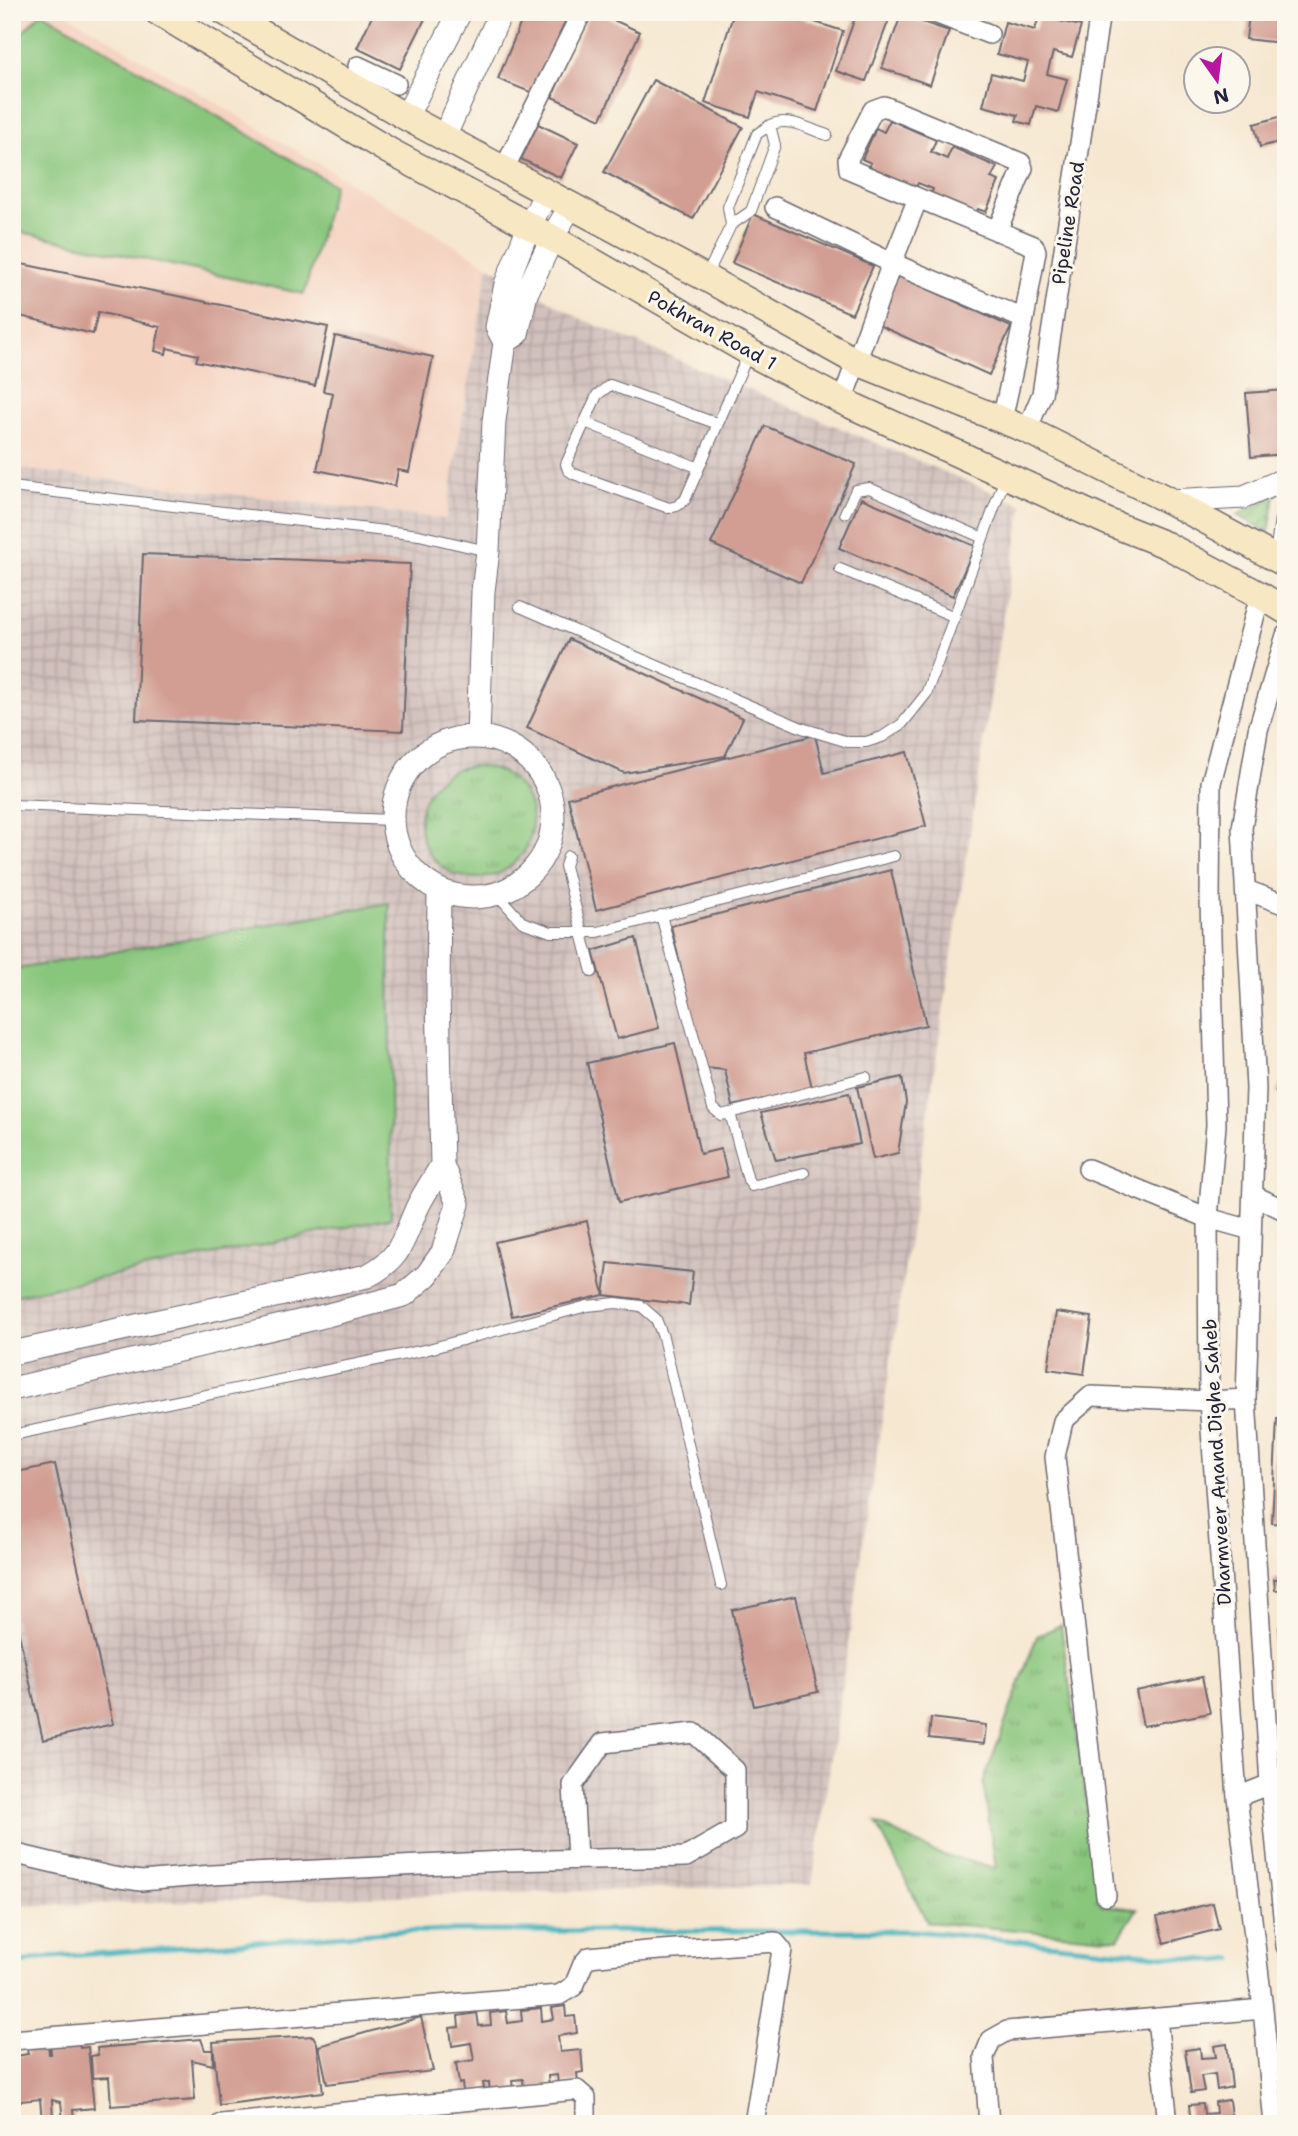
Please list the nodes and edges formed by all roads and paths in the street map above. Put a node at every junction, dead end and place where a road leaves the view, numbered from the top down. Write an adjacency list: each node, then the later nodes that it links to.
1 (158, 12): 10 (main road, Pokhran Road 1)
2 (225, 12): 8 (main road)
3 (460, 12): 13 (street)
4 (501, 12): 16 (street)
5 (582, 12): 17 (street)
6 (1100, 12): 36 (street, Pipeline Road)
7 (938, 13): 9 (street)
8 (249, 26): 10 (main road); 11 (main road)
9 (989, 34)
10 (231, 56): 23 (main road, Pokhran Road 1)
11 (357, 69): 12 (street); 13 (main road)
12 (396, 84)
13 (406, 117): 16 (main road)
14 (770, 125): 15 (lane); 22 (lane); 22 (lane)
15 (827, 135)
16 (444, 137): 17 (main road)
17 (504, 169): 18 (main road)
18 (547, 192): 20 (main road); 23 (street)
19 (918, 198): 24 (street); 24 (street); 26 (street)
20 (571, 205): 25 (street); 27 (main road)
21 (775, 207): 26 (street)
22 (731, 225): 27 (lane)
23 (529, 226): 25 (main road, Pokhran Road 1); 29 (street)
24 (997, 230): 28 (street)
25 (552, 239): 29 (street); 30 (main road, Pokhran Road 1)
26 (892, 263): 28 (street); 31 (street)
27 (706, 278): 31 (main road)
28 (1024, 319): 33 (street)
29 (505, 342): 45 (street)
30 (749, 352): 32 (main road, Pokhran Road 1); 35 (lane)
31 (857, 362): 32 (street); 33 (main road)
32 (842, 401): 38 (main road, Pokhran Road 1)
33 (1002, 420): 36 (main road)
34 (585, 422): 35 (lane); 37 (lane); 37 (lane)
35 (718, 424): 37 (lane)
36 (1031, 432): 41 (main road)
37 (699, 468)
38 (1018, 479): 44 (lane); 48 (main road, Pokhran Road 1)
39 (1286, 479): 41 (street)
40 (12, 487): 45 (lane)
41 (1170, 501): 46 (main road)
42 (845, 513): 44 (lane)
43 (1286, 522): 46 (street)
44 (983, 538): 51 (lane)
45 (488, 551): 53 (street)
46 (1284, 561)
47 (840, 569): 51 (lane)
48 (1260, 595): 50 (main road, Pokhran Road 1); 72 (street, Dharmveer Anand Dighe Saheb)
49 (520, 607): 51 (lane)
50 (1286, 611)
51 (955, 617)
52 (1286, 635): 59 (street, Dharmveer Anand Dighe Saheb)
53 (478, 737): 55 (street); 60 (street)
54 (12, 805): 55 (lane)
55 (392, 820): 58 (street)
56 (568, 856): 63 (lane)
57 (894, 856): 62 (lane)
58 (439, 890): 60 (street); 67 (street)
59 (1245, 890): 61 (street); 70 (street, Dharmveer Anand Dighe Saheb)
60 (497, 894): 63 (lane)
61 (1286, 905)
62 (661, 915): 63 (lane); 66 (lane)
63 (581, 932): 64 (lane)
64 (592, 972)
65 (866, 1077): 66 (lane)
66 (730, 1113): 69 (lane)
67 (442, 1165): 74 (street); 75 (street)
68 (1088, 1169): 72 (street)
69 (804, 1173)
70 (1252, 1195): 71 (street); 73 (street, Dharmveer Anand Dighe Saheb)
71 (1286, 1212)
72 (1208, 1218): 73 (street); 77 (street, Dharmveer Anand Dighe Saheb)
73 (1251, 1230): 76 (street, Dharmveer Anand Dighe Saheb)
74 (12, 1353)
75 (12, 1389)
76 (1246, 1399): 77 (street); 80 (street, Dharmveer Anand Dighe Saheb)
77 (1209, 1401): 81 (street, Dharmveer Anand Dighe Saheb); 84 (street)
78 (12, 1435): 79 (lane)
79 (721, 1585)
80 (1278, 1779): 81 (street); 85 (street, Dharmveer Anand Dighe Saheb)
81 (1237, 1797): 86 (street, Dharmveer Anand Dighe Saheb)
82 (12, 1853): 83 (street)
83 (577, 1859): 83 (street)
84 (1106, 1896)
85 (1286, 1946)
86 (1263, 2009): 87 (street); 94 (street, Dharmveer Anand Dighe Saheb)
87 (1157, 2018): 92 (street); 93 (street)
88 (12, 2040): 91 (street)
89 (221, 2124): 90 (street)
90 (586, 2124)
91 (754, 2124)
92 (989, 2124)
93 (1168, 2124)
94 (1274, 2124)

